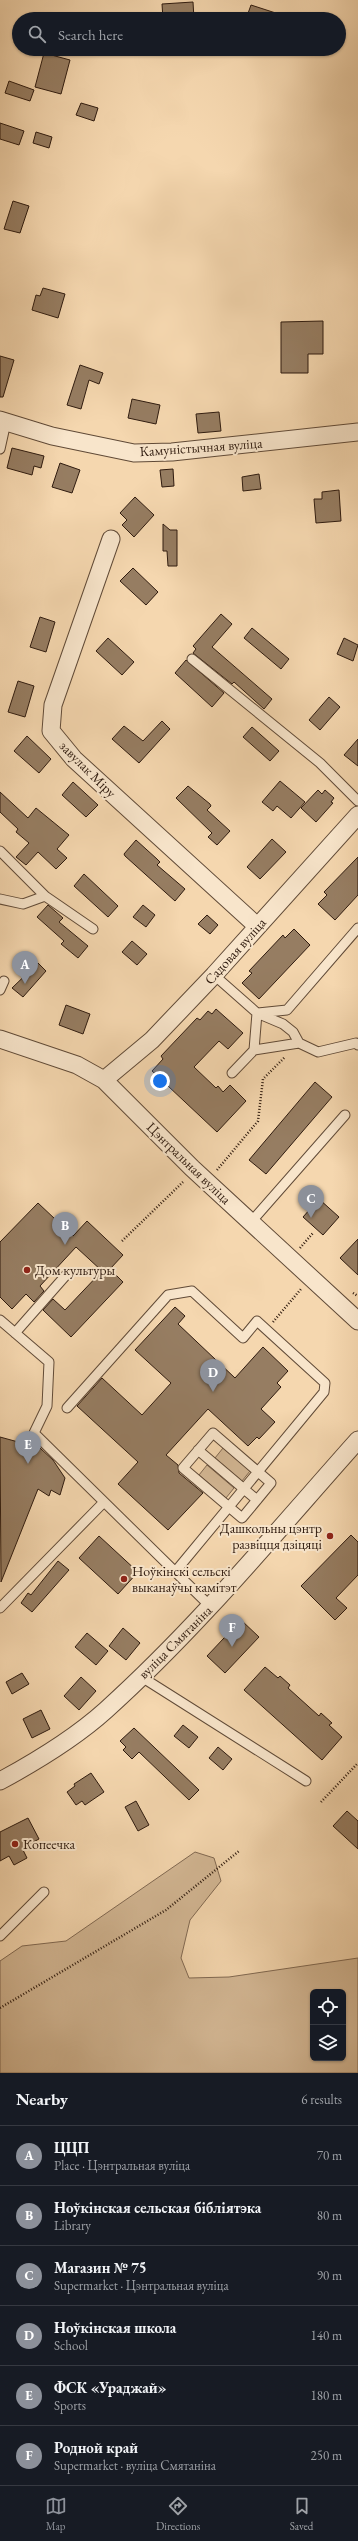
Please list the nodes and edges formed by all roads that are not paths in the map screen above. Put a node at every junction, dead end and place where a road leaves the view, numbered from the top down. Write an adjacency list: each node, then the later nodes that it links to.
1 (3, 421): 2 (street, Камуністычная вуліца); 3 (lane)
2 (358, 432)
3 (0, 449)
4 (111, 539): 11 (street, завулак Міру)
5 (192, 659): 6 (lane)
6 (358, 801)
7 (358, 815): 11 (street, Садовая вуліца)
8 (0, 851): 9 (lane)
9 (45, 896): 10 (lane); 13 (lane)
10 (0, 899)
11 (257, 926): 14 (street, Садовая вуліца)
12 (358, 928): 17 (lane)
13 (93, 929)
14 (214, 975): 17 (lane); 23 (street, Садовая вуліца)
15 (4, 981): 16 (lane)
16 (0, 990)
17 (257, 1013): 19 (lane); 21 (lane)
18 (0, 1039): 23 (street, Цэнтральная вуліца)
19 (299, 1043): 20 (lane); 21 (lane)
20 (357, 1043)
21 (254, 1050): 22 (lane)
22 (232, 1073)
23 (104, 1080): 25 (street, Цэнтральная вуліца)
24 (345, 1115): 25 (lane)
25 (251, 1222): 28 (street, Цэнтральная вуліца)
26 (67, 1274): 29 (lane)
27 (0, 1320): 29 (lane)
28 (358, 1321)
29 (15, 1333): 36 (lane)
30 (66, 1408): 33 (lane)
31 (358, 1440): 39 (street, вуліца Смятаніна)
32 (198, 1450): 33 (lane); 34 (lane); 37 (lane)
33 (258, 1472): 34 (lane); 35 (lane)
34 (244, 1489): 35 (lane); 37 (lane)
35 (257, 1500): 37 (lane)
36 (104, 1502): 38 (lane); 40 (lane)
37 (229, 1507): 38 (lane)
38 (175, 1572): 39 (lane)
39 (210, 1606): 41 (street, вуліца Смятаніна)
40 (0, 1608)
41 (140, 1676): 42 (street, вуліца Смятаніна); 43 (lane)
42 (0, 1781)
43 (306, 1781)
44 (44, 1892): 45 (lane)
45 (0, 1936)

